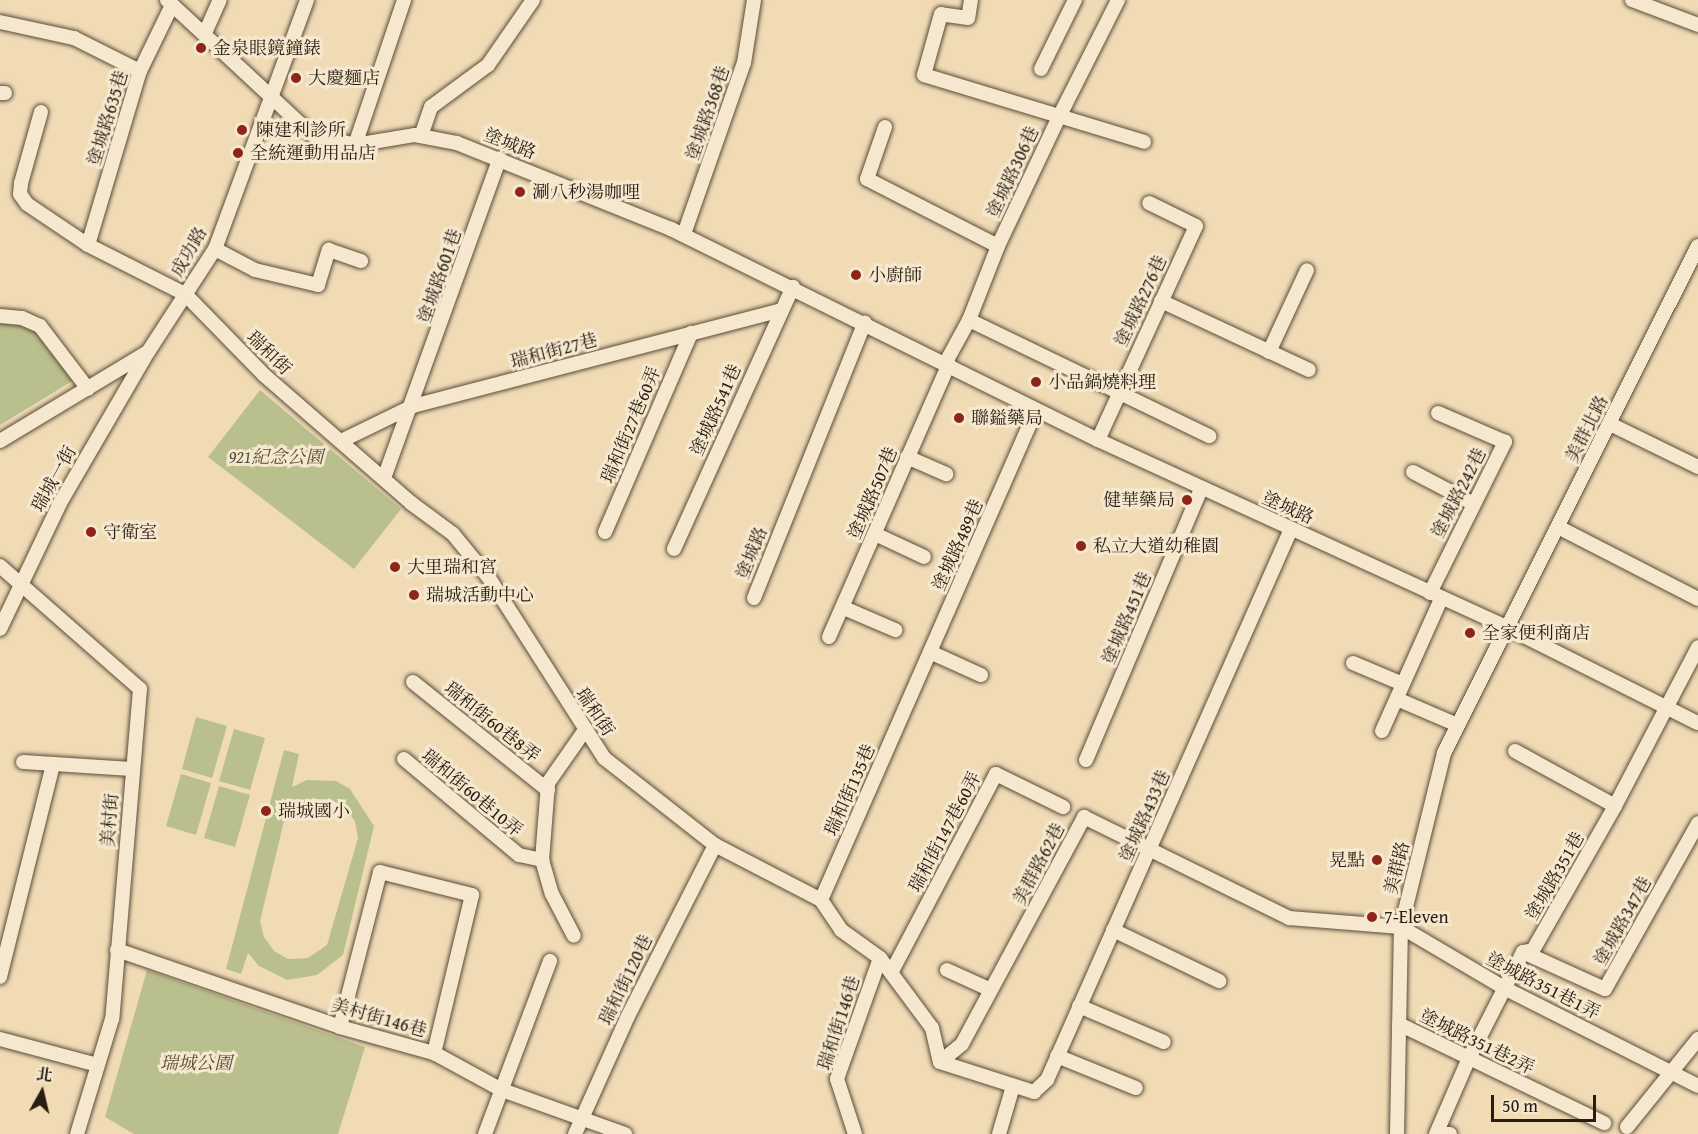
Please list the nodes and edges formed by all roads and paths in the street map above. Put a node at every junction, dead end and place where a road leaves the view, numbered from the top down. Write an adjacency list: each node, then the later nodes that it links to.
1 (220, 0): 13 (street)
2 (307, 0): 16 (street, 成功路)
3 (404, 0): 22 (street)
4 (533, 0): 20 (street)
5 (754, 0): 25 (street, 塗城路368巷)
6 (971, 0): 18 (street)
7 (1075, 0): 14 (street)
8 (1632, 0): 12 (street)
9 (170, 2): 13 (street, 塗城路); 15 (street, 塗城路635巷)
10 (1113, 2): 18 (street, 塗城路306巷)
11 (0, 22): 15 (street)
12 (1698, 25)
13 (205, 33): 16 (street, 塗城路)
14 (1041, 69)
15 (140, 71): 26 (street, 塗城路635巷)
16 (270, 96): 22 (street, 塗城路); 29 (street, 成功路)
17 (41, 112): 26 (street, 瑞和街)
18 (1060, 115): 21 (street); 27 (street, 塗城路306巷)
19 (885, 127): 27 (street)
20 (421, 136): 22 (street, 塗城路); 23 (street, 塗城路)
21 (1144, 142)
22 (355, 145)
23 (500, 158): 25 (street, 塗城路); 46 (street, 塗城路601巷)
24 (1149, 203): 34 (street, 塗城路276巷)
25 (684, 234): 32 (street, 塗城路)
26 (88, 245): 33 (street, 瑞和街)
27 (998, 246): 37 (street, 塗城路306巷)
28 (1698, 246): 49 (street, 美群北路)
29 (215, 249): 30 (street); 33 (street, 成功路)
30 (361, 261)
31 (1307, 270): 41 (street)
32 (793, 287): 35 (street, 塗城路541巷); 38 (street, 塗城路)
33 (185, 294): 40 (street, 成功路); 53 (street, 瑞和街)
34 (1161, 301): 41 (street); 45 (street, 塗城路276巷)
35 (782, 310): 39 (street, 瑞和街27巷); 65 (street, 塗城路541巷)
36 (0, 316): 44 (street)
37 (969, 320): 42 (street, 塗城路306巷); 45 (street)
38 (865, 322): 42 (street, 塗城路); 70 (street, 塗城路)
39 (691, 333): 46 (street, 瑞和街27巷); 63 (street, 瑞和街27巷60弄)
40 (148, 352): 44 (street, 成功路); 68 (street, 瑞城一街)
41 (1269, 352): 43 (street)
42 (948, 363): 47 (street, 塗城路); 54 (street, 塗城路507巷)
43 (1309, 370)
44 (88, 389): 52 (street, 成功路)
45 (1119, 393): 50 (street); 51 (street, 塗城路276巷)
46 (413, 406): 53 (street, 瑞和街27巷); 58 (street, 塗城路601巷)
47 (1036, 410): 51 (street, 塗城路); 78 (street, 塗城路489巷)
48 (1438, 413): 60 (street, 塗城路242巷)
49 (1610, 424): 55 (street); 61 (street, 美群北路)
50 (1209, 436)
51 (1098, 440): 59 (street, 塗城路)
52 (0, 441)
53 (341, 441): 58 (street, 瑞和街)
54 (907, 457): 57 (street); 64 (street, 塗城路507巷)
55 (1698, 467)
56 (1413, 472): 60 (street)
57 (946, 474)
58 (384, 478): 88 (street, 瑞和街)
59 (1201, 489): 62 (street, 塗城路); 92 (street, 塗城路451巷)
60 (1472, 503): 69 (street, 塗城路242巷)
61 (1558, 526): 71 (street); 73 (street, 美群北路)
62 (1291, 529): 69 (street, 塗城路); 101 (street, 塗城路433巷)
63 (605, 532)
64 (875, 534): 66 (street); 72 (street, 塗城路507巷)
65 (674, 549)
66 (924, 556)
67 (0, 566): 68 (street, 美村街)
68 (18, 585): 74 (street, 瑞城一街); 95 (street, 美村街)
69 (1435, 596): 73 (street, 塗城路); 82 (street, 塗城路242巷)
70 (754, 598)
71 (1698, 599)
72 (844, 608): 75 (street); 76 (street, 塗城路507巷)
73 (1508, 628): 85 (street, 塗城路); 87 (street, 美群路)
74 (0, 629)
75 (895, 630)
76 (829, 637)
77 (1698, 647): 85 (street, 塗城路351巷)
78 (930, 652): 80 (street); 83 (street, 塗城路489巷)
79 (1353, 663): 82 (street)
80 (981, 675)
81 (413, 682): 96 (street, 瑞和街60巷8弄)
82 (1403, 684): 84 (street, 塗城路242巷)
83 (911, 695): 103 (street, 瑞和街135巷)
84 (1397, 699): 87 (street); 89 (street, 塗城路242巷)
85 (1669, 707): 86 (street, 塗城路); 97 (street, 塗城路351巷)
86 (1698, 723)
87 (1455, 724): 104 (street, 美群路)
88 (585, 730): 96 (street); 100 (street, 瑞和街)
89 (1382, 731)
90 (1515, 752): 97 (street)
91 (404, 759): 102 (street, 瑞和街60巷10弄)
92 (1086, 760)
93 (23, 762): 94 (street)
94 (53, 765): 95 (street); 113 (street)
95 (132, 770): 107 (street, 美村街)
96 (548, 790): 102 (street)
97 (1615, 806): 108 (street, 塗城路351巷)
98 (1063, 807): 112 (street, 瑞和街147巷60弄)
99 (1698, 823): 108 (street, 塗城路347巷)
100 (715, 845): 103 (street, 瑞和街); 133 (street, 瑞和街120巷)
101 (1150, 850): 104 (street, 美群路62巷); 105 (street, 塗城路433巷); 116 (street, 美群路62巷)
102 (542, 860): 106 (street)
103 (821, 900): 109 (street, 瑞和街)
104 (1401, 927): 115 (street, 塗城路351巷1弄); 118 (street, 美群路)
105 (1113, 930): 114 (street); 117 (street, 塗城路433巷)
106 (574, 936)
107 (117, 950): 119 (street, 美村街146巷); 127 (street, 美村街)
108 (1523, 952): 115 (street, 塗城路351巷)
109 (880, 958): 112 (street, 瑞和街); 140 (street, 瑞和街146巷)
110 (550, 961): 132 (street)
111 (947, 970): 116 (street)
112 (891, 973): 126 (street, 瑞和街)
113 (0, 977)
114 (1219, 981)
115 (1504, 988): 125 (street, 塗城路351巷); 128 (street, 塗城路351巷1弄)
116 (991, 990): 126 (street, 美群路62巷)
117 (1079, 1006): 122 (street); 124 (street, 塗城路433巷)
118 (1399, 1024): 125 (street, 塗城路351巷2弄); 142 (street, 美群路)
119 (340, 1027): 123 (street, 美村街146巷); 123 (street)
120 (0, 1039): 127 (street)
121 (1698, 1039): 128 (street)
122 (1164, 1042)
123 (434, 1053): 132 (street, 美村街146巷)
124 (1058, 1056): 129 (street, 塗城路433巷); 131 (street)
125 (1469, 1058): 134 (street, 塗城路351巷2弄); 143 (street, 塗城路351巷)
126 (940, 1062): 129 (street)
127 (98, 1065): 136 (street, 美村街)
128 (1671, 1072): 130 (street, 塗城路351巷1弄); 135 (street)
129 (1013, 1086): 141 (street)
130 (1698, 1086)
131 (1136, 1088)
132 (502, 1090): 133 (street, 美村街146巷); 137 (street)
133 (580, 1119): 138 (street, 瑞和街120巷); 139 (street, 美村街146巷)
134 (1604, 1123)
135 (1627, 1127)
136 (77, 1134)
137 (485, 1134)
138 (575, 1134)
139 (625, 1134)
140 (855, 1134)
141 (999, 1134)
142 (1397, 1134)
143 (1436, 1134)

